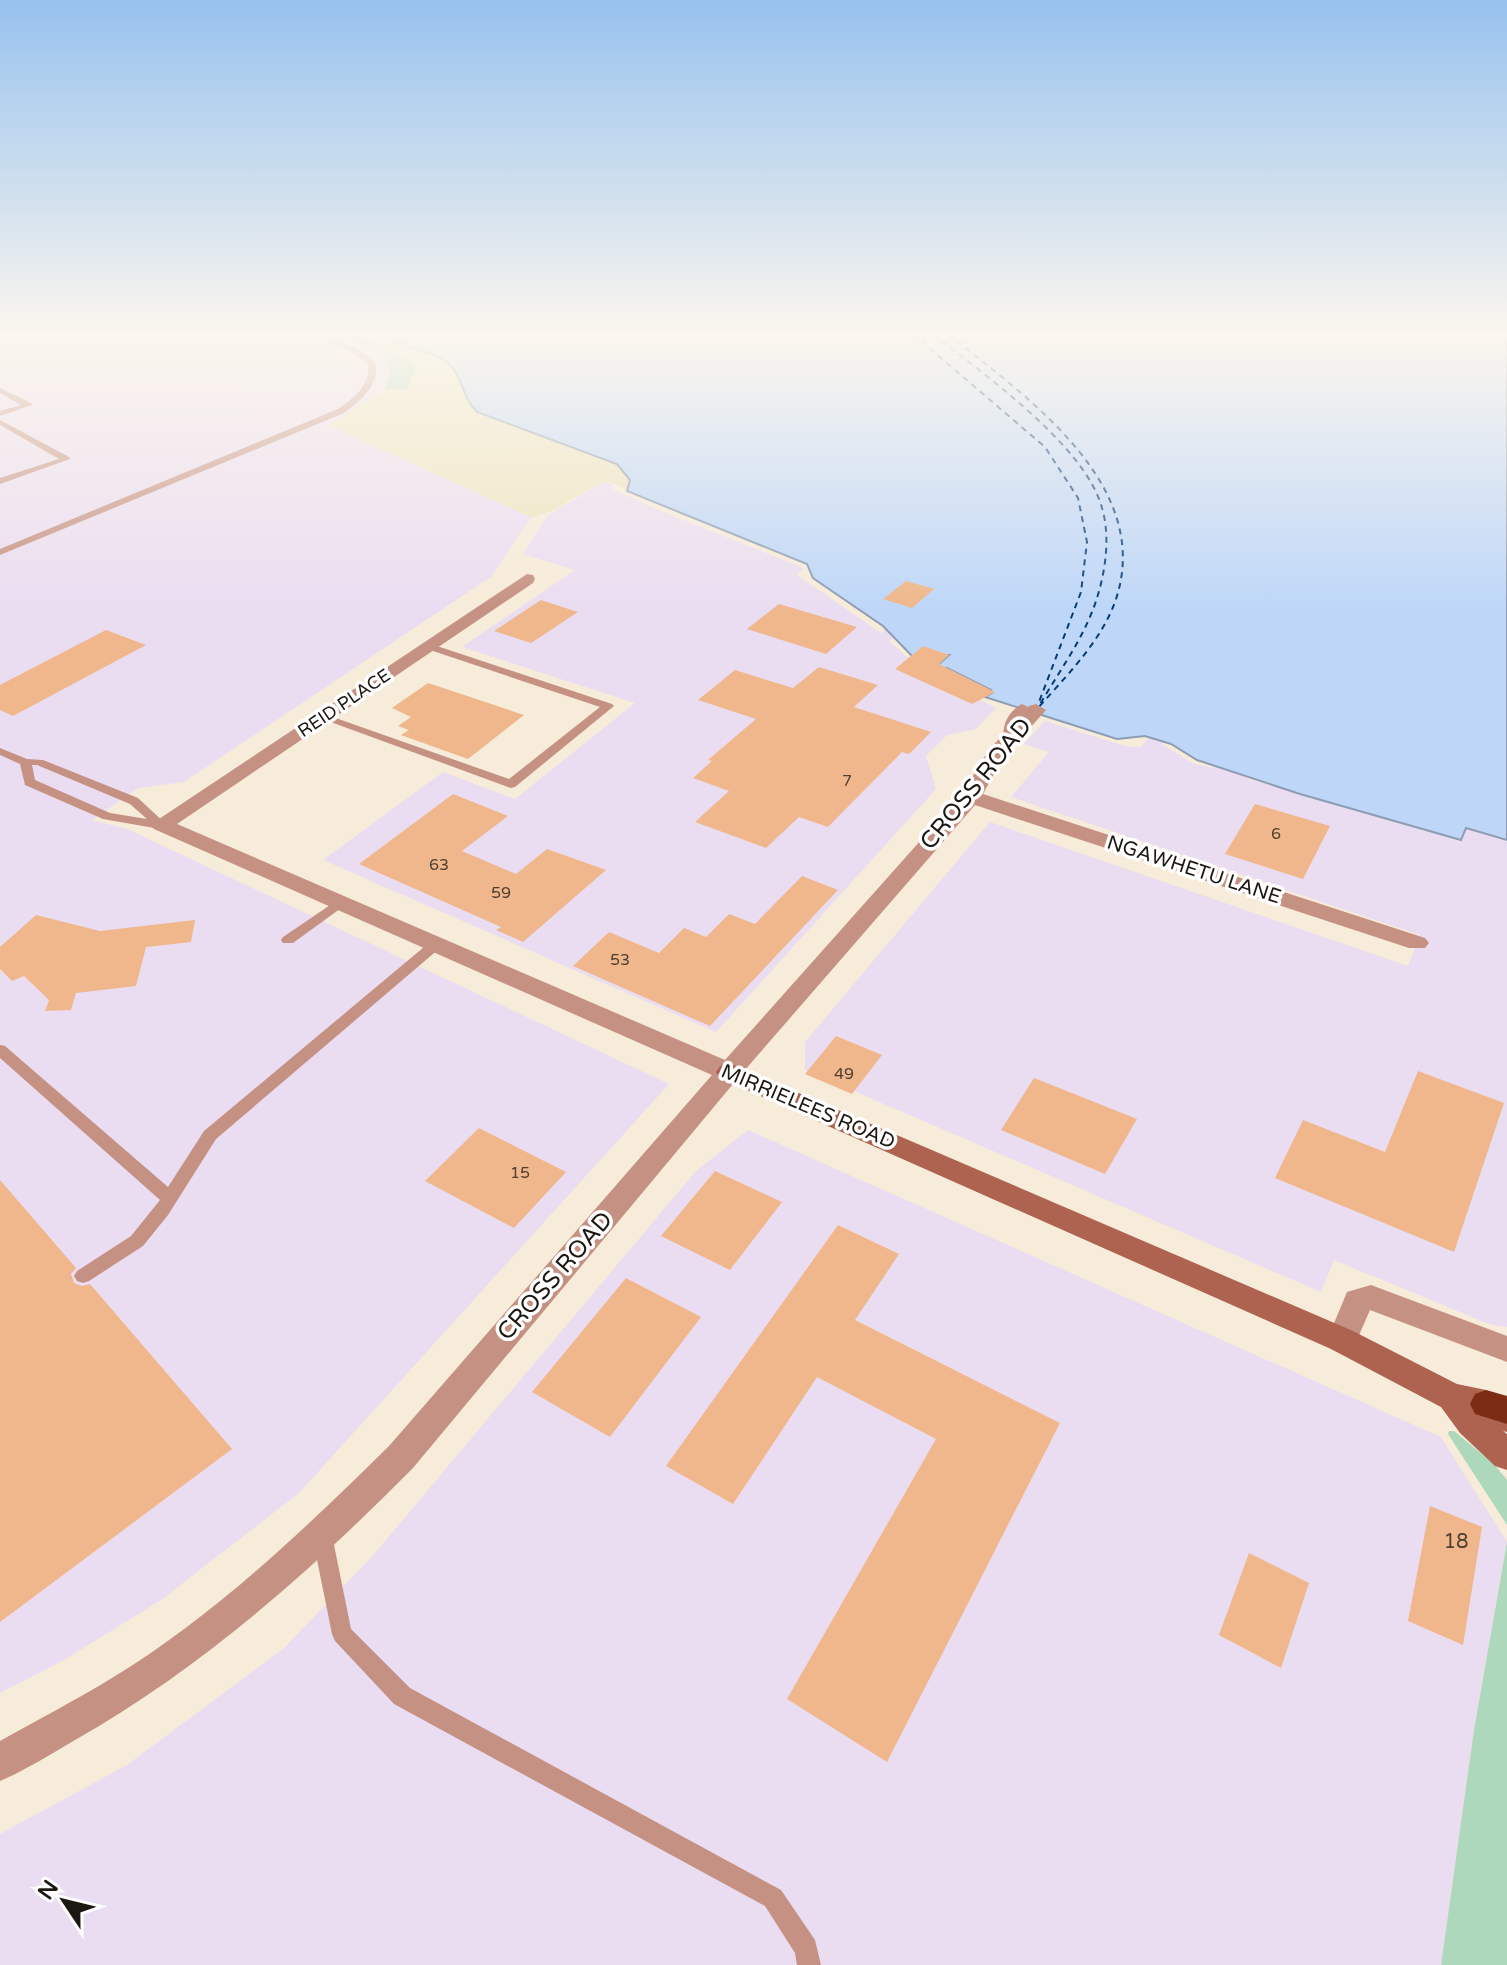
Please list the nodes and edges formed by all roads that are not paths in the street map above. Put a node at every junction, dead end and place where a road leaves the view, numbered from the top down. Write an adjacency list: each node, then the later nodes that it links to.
1 (7, 426): 3 (lane)
2 (305, 426): 4 (lane)
3 (0, 481)
4 (0, 552)
5 (527, 579): 6 (street, REID PLACE)
6 (428, 646): 8 (street, REID PLACE); 8 (lane)
7 (1029, 708): 11 (street, CROSS ROAD)
8 (323, 717): 12 (street, REID PLACE)
9 (0, 751): 10 (lane)
10 (25, 762): 12 (lane); 12 (lane)
11 (971, 797): 15 (street, NGAWHETU LANE); 18 (street, CROSS ROAD)
12 (161, 825): 13 (street, MIRRIELEES ROAD)
13 (339, 903): 14 (lane); 16 (street, MIRRIELEES ROAD)
14 (288, 940)
15 (1417, 943)
16 (435, 945): 18 (street, MIRRIELEES ROAD); 19 (lane)
17 (0, 1050): 19 (lane)
18 (729, 1072): 21 (main road, MIRRIELEES ROAD); 26 (street, CROSS ROAD)
19 (169, 1198): 20 (lane)
20 (83, 1276)
21 (1342, 1340): 22 (street); 23 (main road, MIRRIELEES ROAD)
22 (1507, 1349)
23 (1452, 1397): 24 (main road, MIRRIELEES ROAD); 25 (main road, MIRRIELEES ROAD)
24 (1500, 1411)
25 (1507, 1455)
26 (322, 1535): 27 (street, CROSS ROAD); 28 (lane)
27 (0, 1762)
28 (809, 1965)

